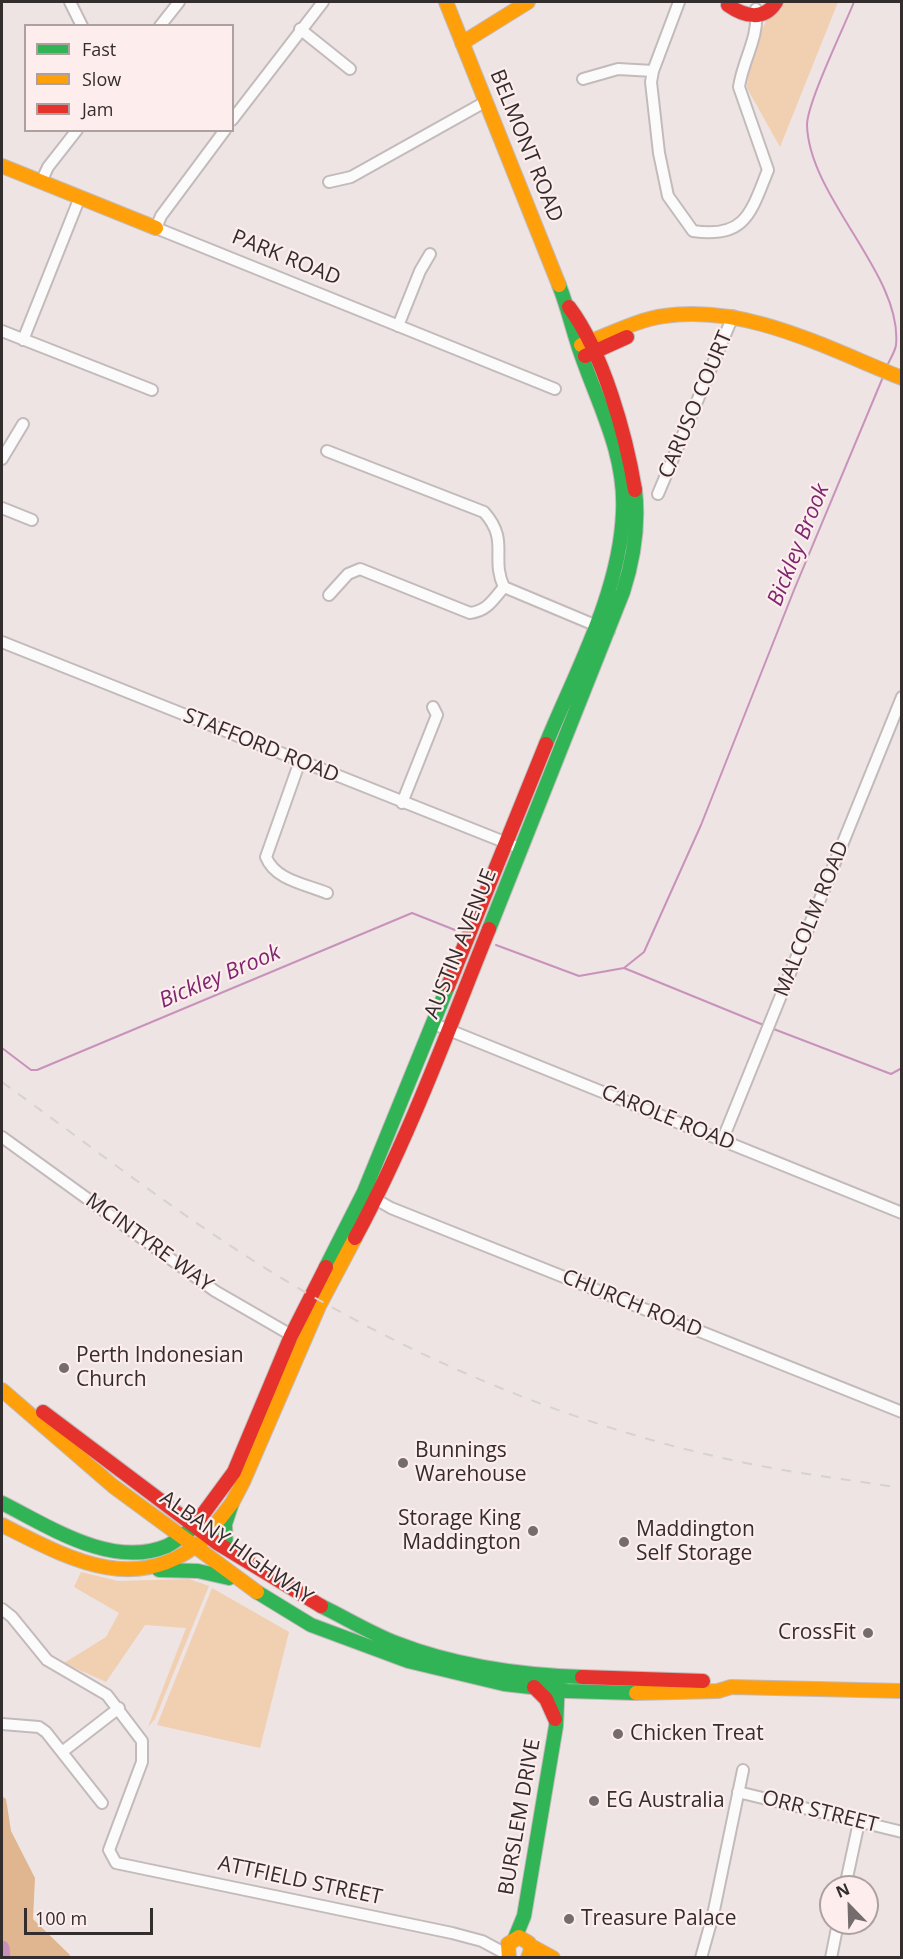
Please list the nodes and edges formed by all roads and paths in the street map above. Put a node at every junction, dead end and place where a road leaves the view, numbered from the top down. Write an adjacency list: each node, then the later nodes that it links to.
1 (70, 2): 11 (street)
2 (179, 2): 12 (street)
3 (324, 2): 13 (street)
4 (446, 2): 14 (main road, BELMONT ROAD)
5 (528, 2): 14 (main road)
6 (680, 2): 16 (street)
7 (770, 2): 10 (main road)
8 (776, 2): 10 (main road)
9 (724, 3): 10 (main road)
10 (756, 13): 16 (street)
11 (81, 24)
12 (162, 24)
13 (300, 29): 15 (street); 19 (street)
14 (460, 37): 18 (main road, BELMONT ROAD)
15 (350, 69)
16 (652, 71): 17 (street)
17 (583, 79)
18 (485, 102): 24 (street); 32 (main road, BELMONT ROAD)
19 (234, 117)
20 (75, 132): 23 (street)
21 (224, 132): 26 (street)
22 (2, 166): 23 (main road, PARK ROAD)
23 (41, 182): 25 (main road, PARK ROAD)
24 (329, 182)
25 (80, 197): 26 (main road, PARK ROAD); 31 (street)
26 (156, 228): 29 (street, PARK ROAD)
27 (430, 254): 29 (street)
28 (733, 316): 32 (main road); 33 (main road); 39 (street, CARUSO COURT)
29 (398, 326): 34 (street, PARK ROAD)
30 (2, 332): 31 (street)
31 (23, 340): 35 (street)
32 (586, 349): 44 (main road, AUSTIN AVENUE); 45 (main road, AUSTIN AVENUE)
33 (898, 377)
34 (555, 389)
35 (152, 390)
36 (23, 424): 38 (street)
37 (327, 451): 42 (street)
38 (2, 459)
39 (658, 494)
40 (2, 508): 41 (street)
41 (32, 520)
42 (504, 587): 43 (street); 44 (street)
43 (329, 595)
44 (595, 625): 45 (street); 51 (main road, AUSTIN AVENUE)
45 (609, 631): 52 (main road, AUSTIN AVENUE)
46 (2, 642): 49 (street, STAFFORD ROAD)
47 (902, 697): 57 (street, MALCOLM ROAD)
48 (433, 707): 50 (street)
49 (300, 760): 50 (street, STAFFORD ROAD); 53 (street)
50 (402, 803): 51 (street, STAFFORD ROAD)
51 (507, 843): 52 (street, STAFFORD ROAD); 54 (main road, AUSTIN AVENUE)
52 (522, 849): 55 (main road, AUSTIN AVENUE)
53 (327, 892)
54 (434, 1024): 55 (street, CAROLE ROAD); 58 (main road, AUSTIN AVENUE)
55 (449, 1030): 57 (street, CAROLE ROAD); 58 (main road, AUSTIN AVENUE)
56 (2, 1137): 60 (street, MCINTYRE WAY)
57 (722, 1141): 59 (street, CAROLE ROAD)
58 (370, 1196): 60 (main road, AUSTIN AVENUE); 63 (street, CHURCH ROAD)
59 (902, 1213)
60 (297, 1338): 65 (main road, AUSTIN AVENUE); 68 (main road, AUSTIN AVENUE)
61 (2, 1380): 68 (main road, ALBANY HIGHWAY)
62 (2, 1390): 66 (main road, ALBANY HIGHWAY)
63 (902, 1412)
64 (2, 1503): 73 (main road)
65 (232, 1503): 69 (main road, AUSTIN AVENUE); 72 (main road)
66 (156, 1519): 70 (main road, ALBANY HIGHWAY); 73 (main road)
67 (2, 1525): 74 (main road)
68 (195, 1525): 69 (main road, ALBANY HIGHWAY); 70 (main road, AUSTIN AVENUE)
69 (207, 1535): 71 (main road, AUSTIN AVENUE); 72 (main road, ALBANY HIGHWAY)
70 (182, 1538): 71 (main road, ALBANY HIGHWAY); 73 (main road, AUSTIN AVENUE)
71 (194, 1548): 74 (main road, AUSTIN AVENUE); 75 (main road, ALBANY HIGHWAY)
72 (226, 1548): 77 (main road, ALBANY HIGHWAY)
73 (120, 1554)
74 (117, 1570): 75 (main road)
75 (237, 1579): 78 (main road, ALBANY HIGHWAY)
76 (2, 1609): 80 (street)
77 (563, 1683): 78 (main road, ALBANY HIGHWAY); 79 (main road, ALBANY HIGHWAY); 81 (main road, BURSLEM DRIVE)
78 (534, 1687): 81 (main road)
79 (902, 1691)
80 (119, 1708): 83 (street); 91 (street, ATTFIELD STREET)
81 (556, 1723): 91 (main road, BURSLEM DRIVE)
82 (2, 1724): 83 (street)
83 (62, 1752): 86 (street)
84 (742, 1770): 85 (street)
85 (738, 1792): 87 (street, ORR STREET); 93 (street)
86 (102, 1803)
87 (859, 1822): 88 (street, ORR STREET); 89 (street)
88 (902, 1832)
89 (848, 1875)
90 (836, 1935): 94 (street)
91 (519, 1949): 92 (main road, ATTFIELD STREET)
92 (550, 1957)
93 (701, 1958)
94 (831, 1958)

